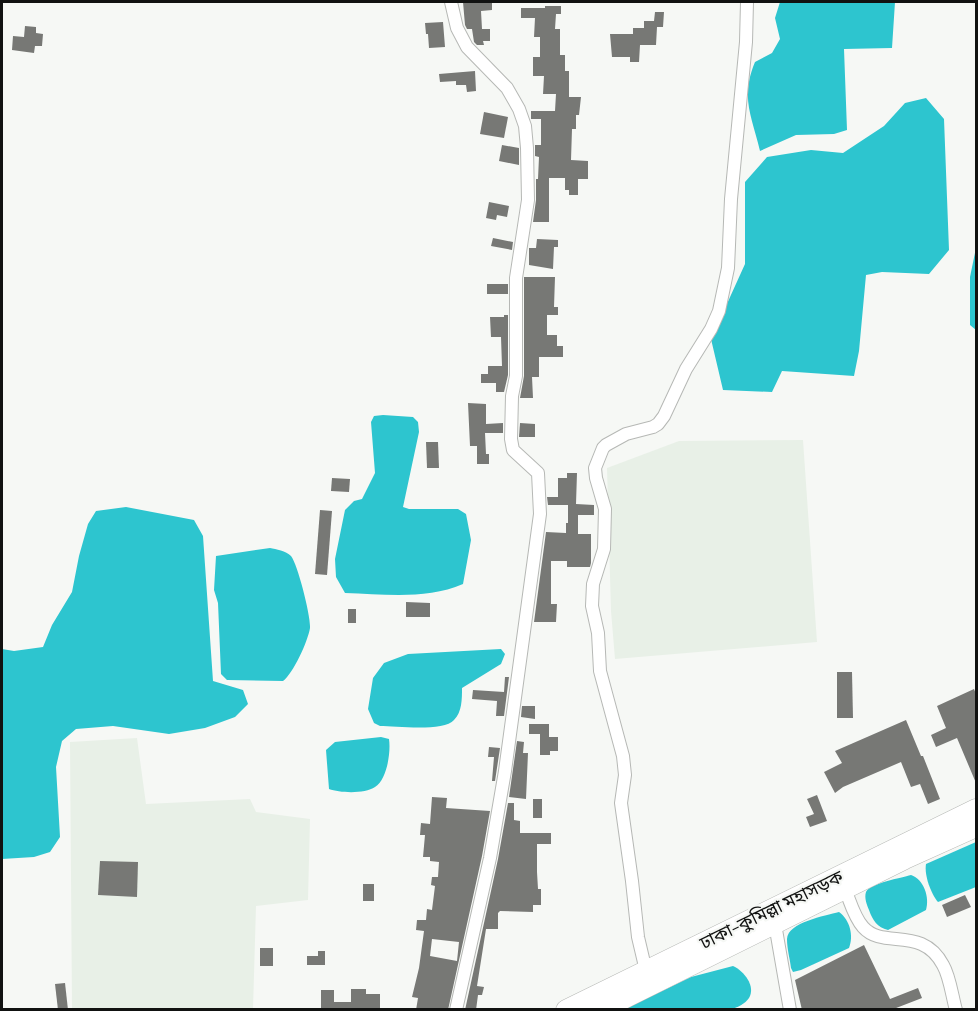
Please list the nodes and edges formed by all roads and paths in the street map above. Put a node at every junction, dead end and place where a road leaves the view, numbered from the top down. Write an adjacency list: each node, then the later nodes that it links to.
1 (451, 2): 8 (street)
2 (747, 2): 7 (street)
3 (976, 809): 7 (highway, ঢাকা–কুমিল্লা মহাসড়ক)
4 (976, 826): 5 (highway, ঢাকা–কুমিল্লা মহাসড়ক)
5 (845, 890): 6 (highway, ঢাকা–কুমিল্লা মহাসড়ক); 12 (street)
6 (775, 924): 10 (highway, ঢাকা–কুমিল্লা মহাসড়ক); 11 (street)
7 (646, 971): 9 (highway, ঢাকা–কুমিল্লা মহাসড়ক)
8 (456, 1010)
9 (566, 1010)
10 (601, 1010)
11 (790, 1010)
12 (956, 1010)

